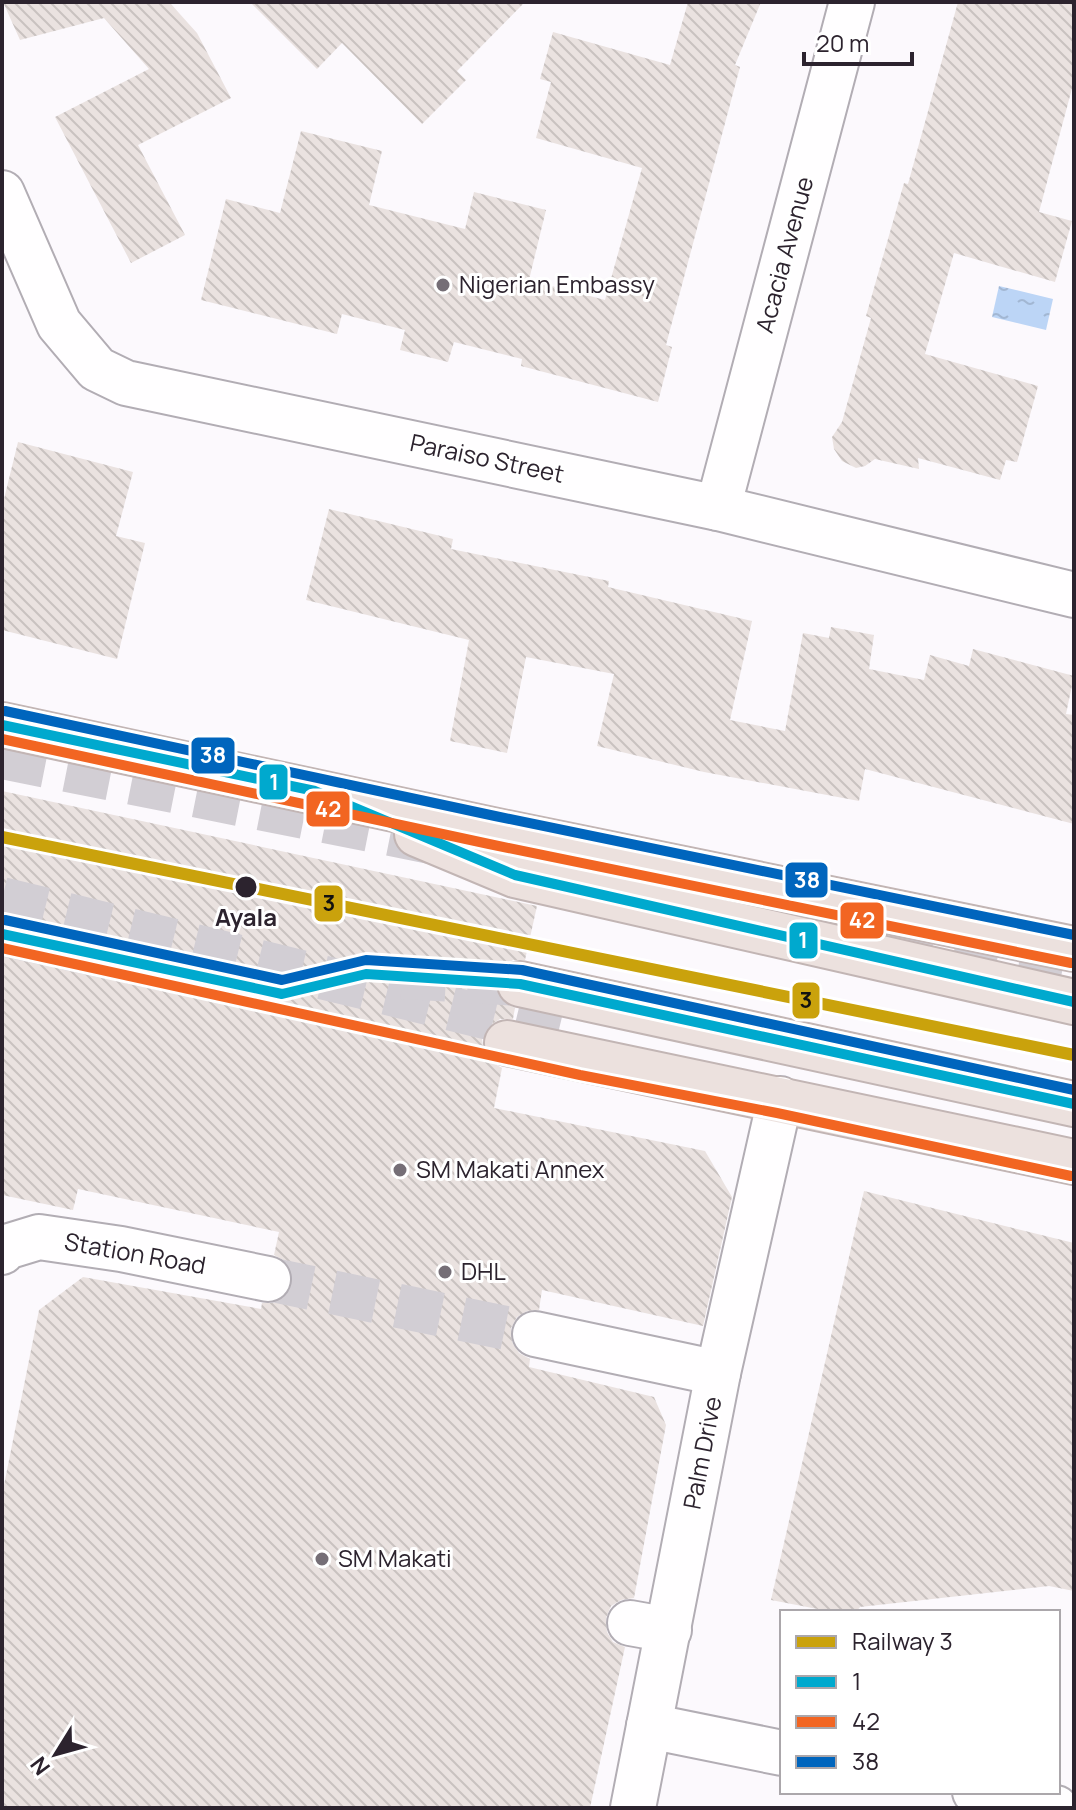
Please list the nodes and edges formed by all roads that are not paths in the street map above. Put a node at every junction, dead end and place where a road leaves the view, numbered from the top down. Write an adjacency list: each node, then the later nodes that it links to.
1 (852, 2): 3 (street, Acacia Avenue)
2 (2, 193): 3 (street, Paraiso Street)
3 (718, 508): 4 (street, Paraiso Street)
4 (1074, 595)
5 (2, 725): 6 (highway)
6 (315, 791): 7 (highway); 9 (highway)
7 (1074, 949)
8 (520, 984): 12 (highway)
9 (1074, 1002)
10 (507, 1043): 11 (highway)
11 (780, 1099): 13 (highway); 17 (street, Palm Drive)
12 (1074, 1104)
13 (1074, 1162)
14 (2, 1250): 15 (street, Station Road)
15 (268, 1279)
16 (535, 1334): 17 (street)
17 (718, 1373): 18 (street, Palm Drive)
18 (649, 1726): 19 (street); 21 (street, Palm Drive)
19 (780, 1753)
20 (985, 1794): 22 (street)
21 (633, 1808)
22 (1056, 1808)

